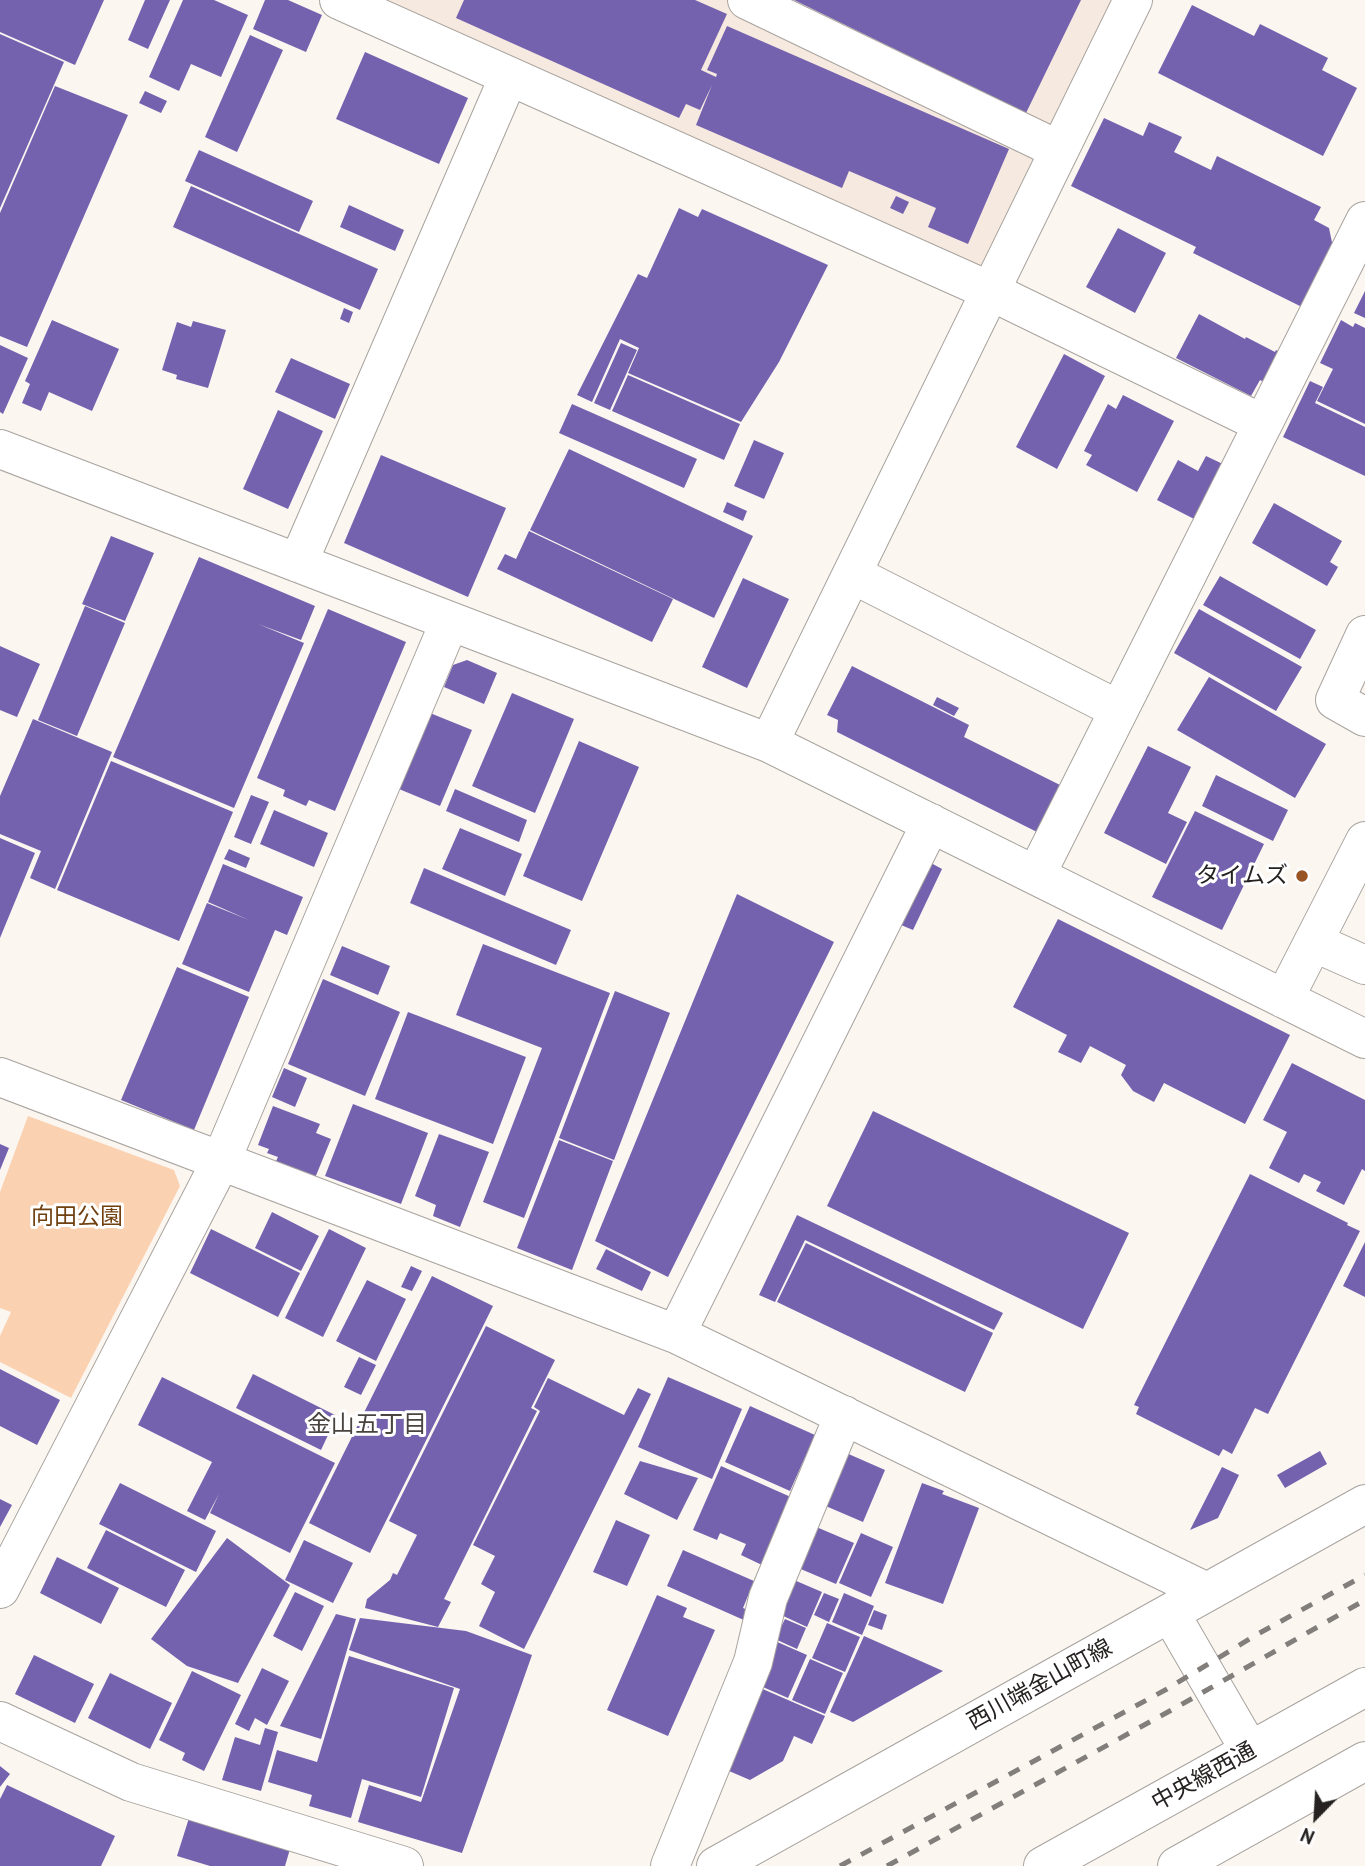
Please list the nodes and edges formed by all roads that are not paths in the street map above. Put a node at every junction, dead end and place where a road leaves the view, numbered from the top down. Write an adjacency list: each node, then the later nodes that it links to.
1 (339, 0): 4 (street)
2 (747, 0): 5 (street)
3 (1133, 0): 5 (street)
4 (509, 76): 7 (street); 10 (street)
5 (1059, 150): 7 (street)
6 (1365, 221): 8 (street)
7 (990, 291): 8 (street); 11 (street)
8 (1263, 424): 14 (street)
9 (0, 449): 10 (street)
10 (298, 563): 12 (street)
11 (852, 574): 14 (street); 16 (street)
12 (450, 621): 16 (street); 25 (street)
13 (1365, 635): 15 (street)
14 (1119, 710): 19 (street)
15 (1365, 717)
16 (769, 743): 17 (street)
17 (931, 823): 19 (street); 26 (street)
18 (1365, 841): 20 (street)
19 (1036, 875): 22 (street)
20 (1313, 942): 21 (street); 22 (street)
21 (1365, 965)
22 (1284, 999): 23 (street)
23 (1365, 1039)
24 (0, 1077): 25 (street)
25 (221, 1161): 26 (street); 29 (street)
26 (676, 1334): 27 (street)
27 (844, 1415): 30 (street); 37 (street)
28 (1365, 1504): 30 (street, 西川端金山町線)
29 (0, 1589)
30 (1207, 1592): 31 (street, 西川端金山町線)
31 (1170, 1613): 34 (street); 38 (street, 西川端金山町線)
32 (1365, 1687): 34 (street, 中央線西通)
33 (0, 1721): 36 (street)
34 (1250, 1751): 39 (street, 中央線西通)
35 (1365, 1761): 40 (street)
36 (404, 1866)
37 (670, 1866)
38 (716, 1866)
39 (1043, 1866)
40 (1177, 1866)

